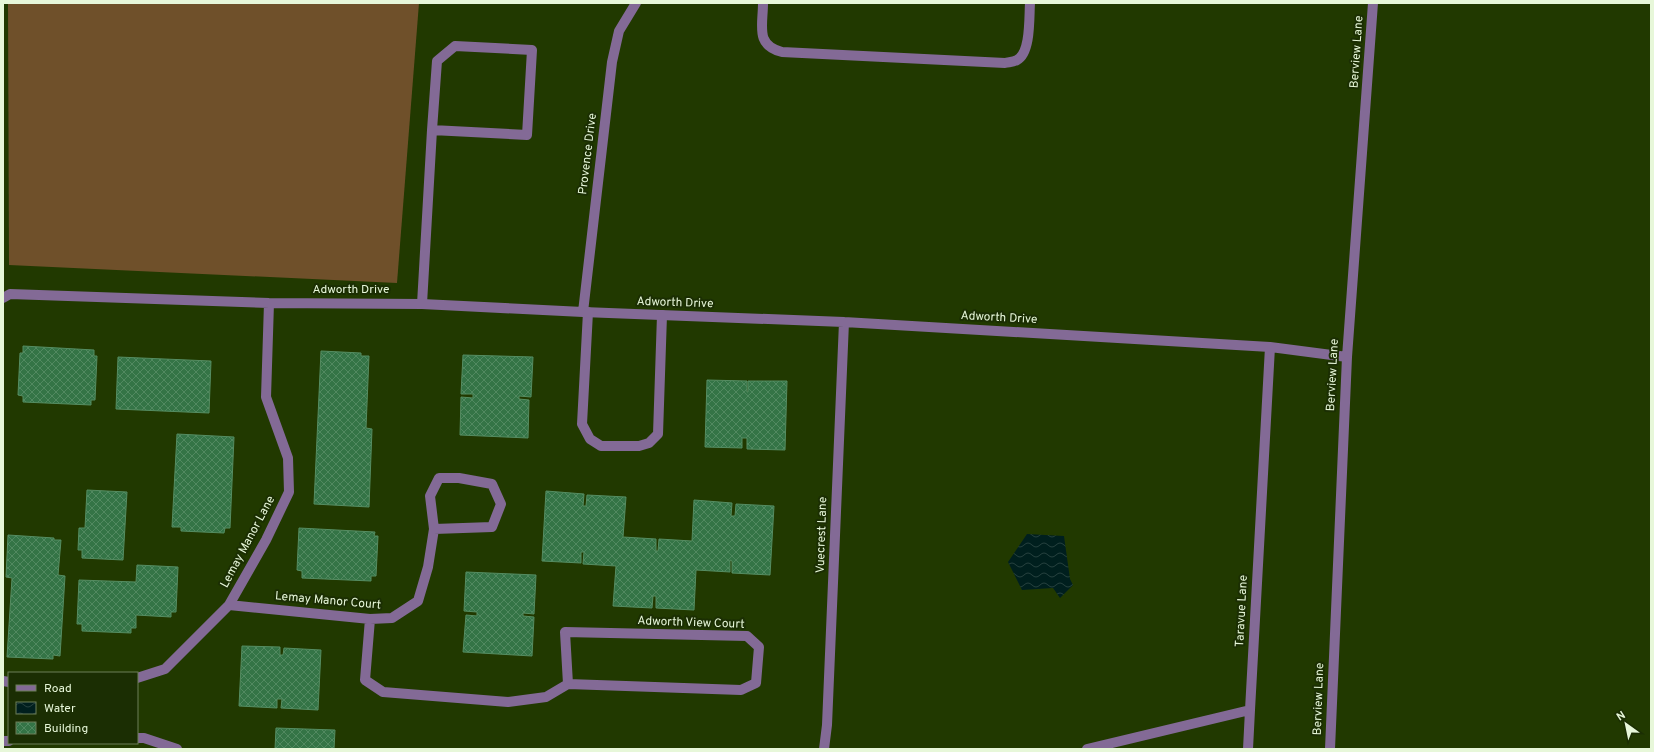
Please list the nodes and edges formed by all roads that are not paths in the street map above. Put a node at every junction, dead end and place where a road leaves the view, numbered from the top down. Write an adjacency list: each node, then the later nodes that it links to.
1 (636, 3): 9 (street, Provence Drive)
2 (763, 3): 3 (street)
3 (1030, 3)
4 (1374, 3): 13 (street, Berview Lane)
5 (432, 130): 5 (street); 8 (street)
6 (3, 298): 7 (street, Adworth Drive)
7 (269, 303): 8 (street, Adworth Drive); 15 (street, Lemay Manor Lane)
8 (422, 304): 9 (street, Adworth Drive)
9 (585, 312): 10 (street, Adworth Drive); 10 (street, Provence Drive)
10 (662, 315): 11 (street, Adworth Drive)
11 (844, 322): 12 (street, Adworth Drive); 22 (street, Vuecrest Lane)
12 (1270, 347): 13 (street, Adworth Drive); 19 (street, Taravue Lane)
13 (1346, 357): 25 (street, Berview Lane)
14 (434, 529): 14 (street, Lemay Manor Court); 16 (street, Lemay Manor Court)
15 (229, 605): 16 (street, Lemay Manor Court); 17 (street, Lemay Manor Lane)
16 (370, 619): 18 (street)
17 (138, 678)
18 (568, 684): 18 (street, Adworth View Court)
19 (1250, 710): 23 (street); 24 (street, Taravue Lane)
20 (138, 738): 21 (street)
21 (176, 749)
22 (824, 749)
23 (1087, 749)
24 (1248, 749)
25 (1330, 749)

